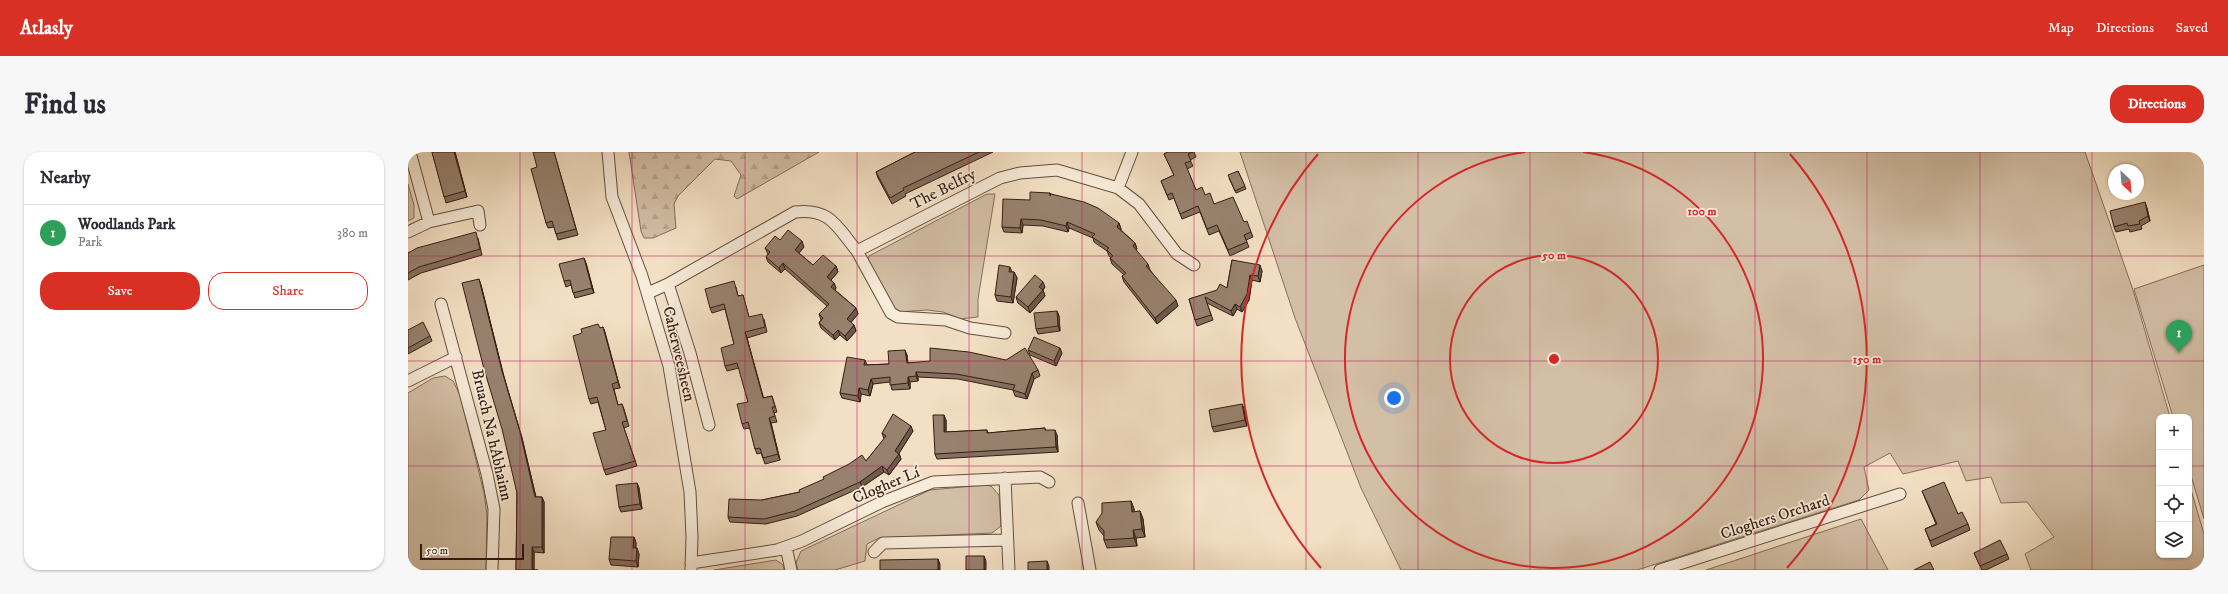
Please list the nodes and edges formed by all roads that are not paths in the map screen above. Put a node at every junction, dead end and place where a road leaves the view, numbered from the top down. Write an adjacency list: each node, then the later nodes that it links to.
1 (410, 152): 5 (street)
2 (608, 152): 11 (street, Caherweesheen)
3 (1132, 152): 4 (street)
4 (1118, 188): 8 (street, The Belfry); 9 (street, The Belfry)
5 (429, 222): 6 (street); 7 (street)
6 (480, 225)
7 (408, 232)
8 (857, 251): 10 (street); 13 (street)
9 (1194, 265)
10 (668, 284): 11 (street); 16 (street)
11 (648, 293): 24 (street, Caherweesheen)
12 (441, 304): 14 (street, Bruach Na hAbhainn)
13 (1005, 333)
14 (456, 356): 15 (street, Bruach Na hAbhainn); 25 (street, Bruach Na hAbhainn)
15 (408, 381)
16 (709, 425)
17 (1006, 478): 18 (street, Clogher Lí); 21 (street); 22 (street, Clogher Lí)
18 (1049, 482)
19 (1900, 494): 29 (street, Cloghers Orchard)
20 (1078, 503): 28 (street)
21 (1007, 540): 23 (street); 27 (street)
22 (786, 547): 24 (street, Clogher Lí); 26 (street)
23 (874, 552)
24 (691, 566)
25 (492, 570)
26 (791, 570)
27 (1009, 570)
28 (1090, 570)
29 (1660, 570)

